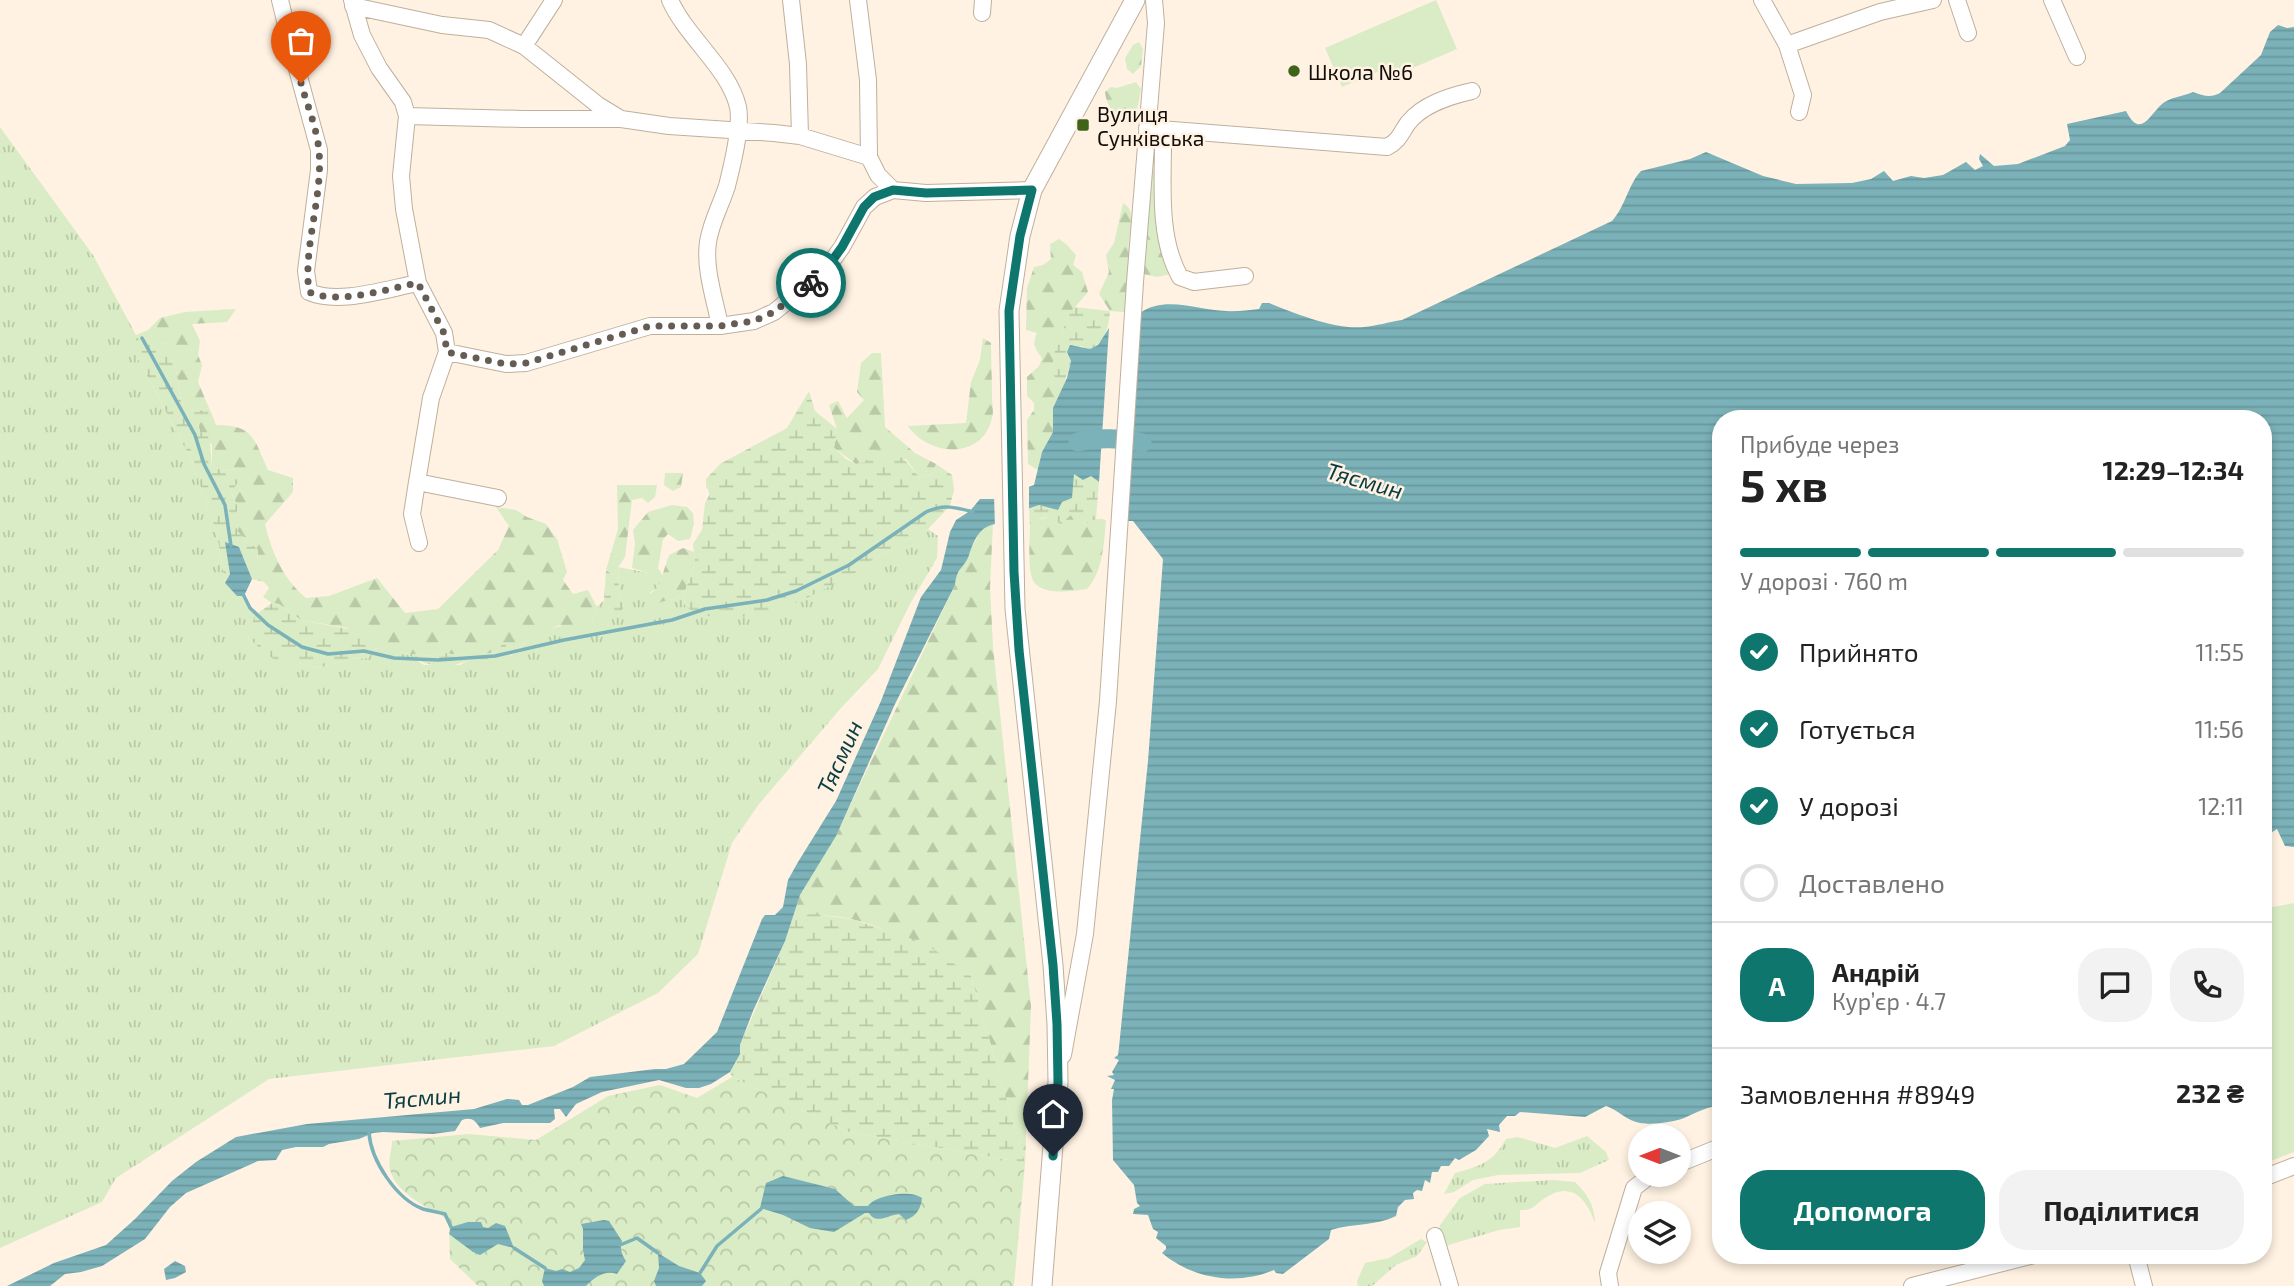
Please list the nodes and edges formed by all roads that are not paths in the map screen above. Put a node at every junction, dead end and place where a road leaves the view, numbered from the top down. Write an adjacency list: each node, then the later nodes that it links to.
1 (281, 0): 30 (street)
2 (554, 0): 15 (street)
3 (670, 0): 22 (street)
4 (792, 0): 23 (street)
5 (858, 0): 24 (street)
6 (1135, 0): 27 (main road)
7 (1154, 0): 21 (street)
8 (1762, 0): 14 (street)
9 (1933, 0): 14 (street)
10 (1957, 0): 13 (street)
11 (2052, 0): 16 (street)
12 (352, 3): 15 (street); 19 (street)
13 (1968, 33)
14 (1787, 45): 18 (street)
15 (524, 46): 20 (street)
16 (2077, 57)
17 (1472, 91): 21 (street)
18 (1799, 112)
19 (407, 116): 20 (street); 30 (street)
20 (621, 119): 22 (street)
21 (1155, 129): 29 (street); 36 (street)
22 (738, 130): 23 (street); 31 (street)
23 (800, 136): 24 (street)
24 (869, 157): 25 (street)
25 (878, 175): 26 (street); 28 (street)
26 (893, 190): 27 (street); 28 (street)
27 (1032, 190): 36 (main road)
28 (874, 197): 31 (street)
29 (1245, 276)
30 (418, 283): 32 (street)
31 (720, 326): 32 (street)
32 (447, 352): 33 (street)
33 (417, 482): 34 (street); 35 (street)
34 (498, 498)
35 (419, 543)
36 (1058, 1082): 46 (main road)
37 (1712, 1150): 38 (street)
38 (1691, 1159)
39 (2294, 1166): 40 (street)
40 (2272, 1175)
41 (1635, 1187): 45 (street)
42 (1435, 1236): 47 (street)
43 (1999, 1264): 48 (street)
44 (2138, 1264): 49 (street)
45 (1609, 1280)
46 (1042, 1286)
47 (1450, 1286)
48 (1912, 1286)
49 (2144, 1286)

